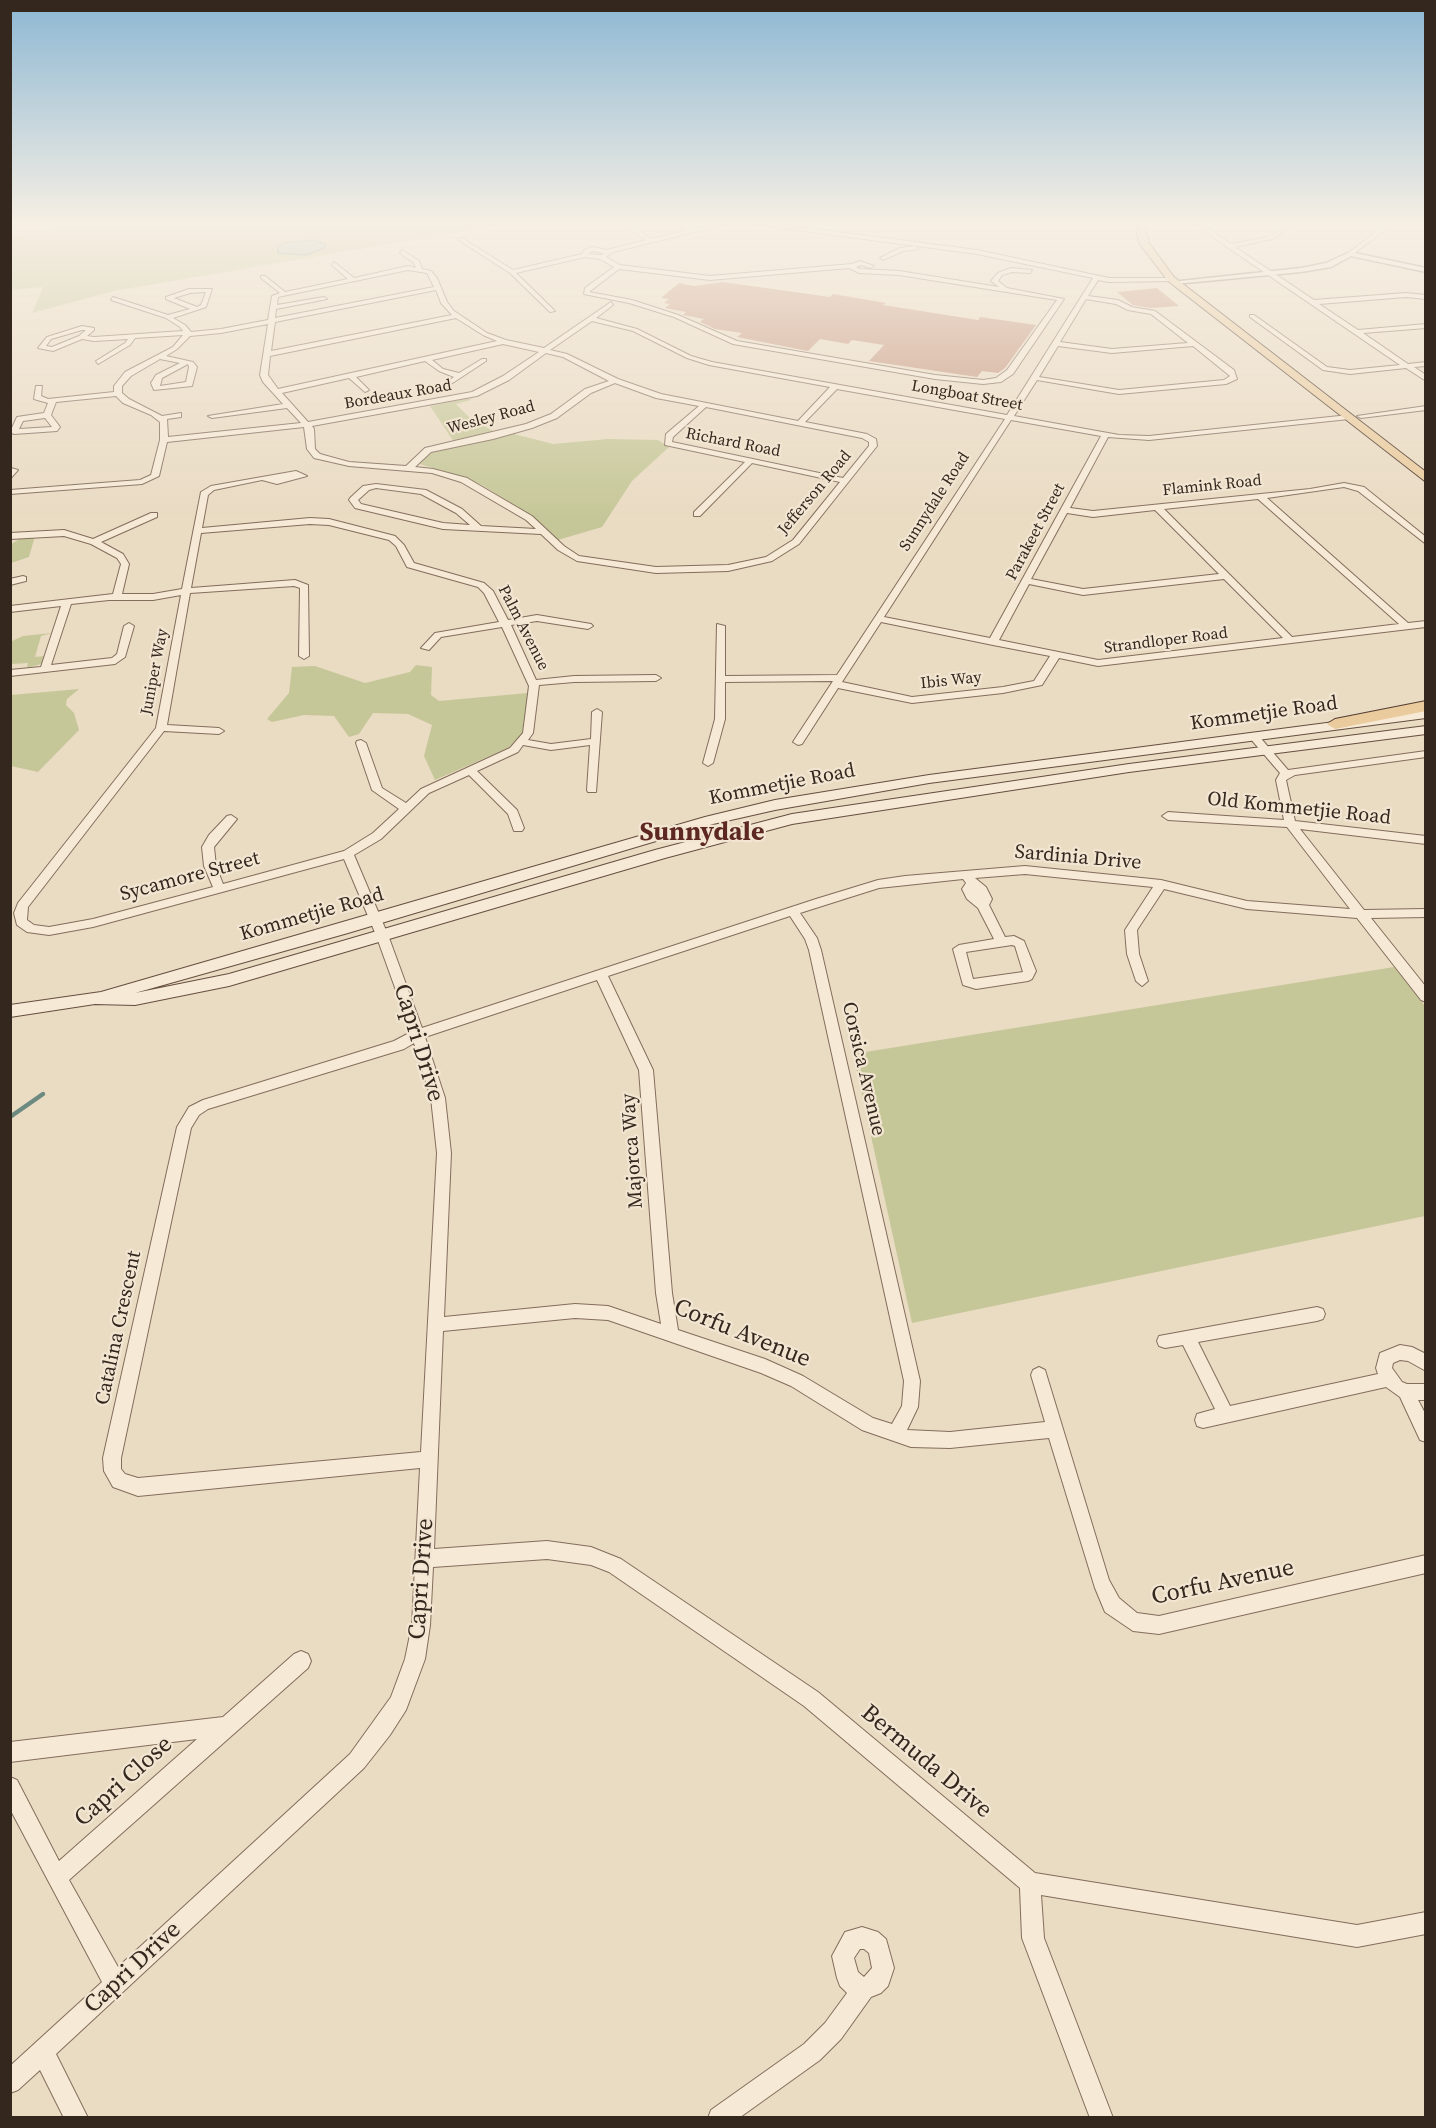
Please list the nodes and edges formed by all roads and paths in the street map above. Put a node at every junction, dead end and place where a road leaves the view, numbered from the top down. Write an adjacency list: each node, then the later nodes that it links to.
1 (174, 320): 18 (street)
2 (271, 320): 18 (street)
3 (272, 320): 25 (street)
4 (435, 320): 25 (street)
5 (464, 320): 21 (street)
6 (587, 320): 24 (street, Bordeaux Road)
7 (600, 320): 39 (street, Longboat Street)
8 (685, 320): 9 (street)
9 (1046, 320)
10 (1071, 320): 22 (street, Sunnydale Road)
11 (1164, 320): 23 (street)
12 (1229, 320): 53 (main road)
13 (1233, 320): 52 (main road)
14 (1258, 320): 32 (street)
15 (1340, 320): 17 (street)
16 (1425, 326): 17 (street)
17 (1357, 332): 32 (street)
18 (188, 334): 20 (street); 26 (street)
19 (81, 337): 19 (street); 20 (street)
20 (132, 337): 29 (street)
21 (504, 342): 24 (street, Jefferson Road); 27 (street)
22 (1056, 344): 23 (street); 35 (street, Sunnydale Road)
23 (1196, 344): 35 (street)
24 (544, 351): 37 (street, Jefferson Road); 57 (street, Bordeaux Road)
25 (268, 354): 42 (street)
26 (160, 357): 30 (street); 43 (street)
27 (426, 359): 33 (street); 34 (street)
28 (484, 360): 34 (street)
29 (98, 362)
30 (187, 362): 30 (street)
31 (1425, 364): 32 (street)
32 (1407, 366): 36 (street)
33 (350, 375): 41 (street); 42 (street)
34 (460, 376): 38 (street)
35 (1035, 378): 55 (street, Sunnydale Road)
36 (1425, 379)
37 (615, 381): 46 (street, Jefferson Road); 51 (street, Wesley Road)
38 (451, 382)
39 (835, 386): 55 (street, Longboat Street); 58 (street)
40 (39, 388): 44 (street)
41 (365, 390)
42 (277, 392): 45 (street)
43 (118, 394): 44 (street); 54 (street)
44 (53, 400): 48 (street)
45 (290, 405): 50 (street); 57 (street)
46 (703, 406): 58 (street, Jefferson Road); 61 (street, Richard Road)
47 (1425, 408): 52 (street)
48 (47, 415): 48 (street)
49 (178, 415): 54 (street)
50 (212, 416)
51 (554, 416): 56 (street); 63 (street, Wesley Road)
52 (1361, 416): 62 (main road)
53 (1349, 417): 59 (street, Longboat Street); 65 (main road)
54 (162, 418): 60 (street)
55 (1008, 418): 59 (street, Longboat Street); 87 (street, Sunnydale Road)
56 (567, 420)
57 (306, 424): 60 (street, Bordeaux Road); 63 (street, Jefferson Road)
58 (799, 424): 66 (street, Jefferson Road)
59 (1105, 435): 70 (street, Parakeet Street)
60 (164, 440): 67 (street)
61 (749, 462): 66 (street, Richard Road); 71 (street)
62 (1425, 464)
63 (409, 468): 75 (street, Jefferson Road)
64 (262, 478): 74 (street, Juniper Way)
65 (1425, 478)
66 (845, 481): 75 (street, Jefferson Road)
67 (10, 492)
68 (1260, 496): 69 (street, Flamink Road); 78 (street, Flamink Road); 93 (street)
69 (1157, 507): 70 (street, Flamink Road); 79 (street)
70 (1065, 510): 81 (street, Parakeet Street)
71 (697, 514)
72 (154, 515): 77 (street)
73 (479, 528): 73 (street); 75 (street)
74 (198, 531): 83 (street, Juniper Way); 88 (street, Palm Avenue)
75 (545, 532)
76 (10, 536): 77 (street)
77 (94, 542): 84 (street)
78 (1425, 542)
79 (1227, 576): 81 (street); 94 (street)
80 (23, 579): 82 (street)
81 (1027, 581): 95 (street, Parakeet Street)
82 (10, 582)
83 (187, 591): 84 (street); 97 (street); 109 (street, Juniper Way)
84 (117, 597): 85 (street)
85 (67, 601): 86 (street); 99 (street)
86 (10, 609)
87 (877, 618): 95 (street, Strandloper Road); 103 (street, Sunnydale Road)
88 (505, 623): 91 (street); 96 (street); 104 (street, Palm Avenue)
89 (1425, 624): 93 (street, Strandloper Road)
90 (129, 626): 99 (street)
91 (588, 626)
92 (720, 626): 102 (street)
93 (1407, 627): 94 (street, Strandloper Road)
94 (1291, 641): 98 (street, Strandloper Road)
95 (993, 642): 98 (street, Strandloper Road)
96 (426, 648)
97 (304, 656)
98 (1055, 656): 103 (street, Ibis Way)
99 (45, 669): 100 (street)
100 (10, 673)
101 (656, 678): 104 (street)
102 (722, 679): 103 (street, Ibis Way); 119 (street)
103 (837, 681): 115 (street, Sunnydale Road)
104 (532, 683): 114 (street, Palm Avenue)
105 (1425, 706): 108 (main road)
106 (597, 712): 113 (street)
107 (1425, 714): 108 (main road, Kommetjie Road)
108 (1335, 724): 112 (main road, Kommetjie Road)
109 (161, 728): 111 (street); 137 (street, Juniper Way)
110 (1425, 730): 117 (main road, Kommetjie Road)
111 (219, 731)
112 (1254, 737): 117 (street); 136 (main road, Kommetjie Road)
113 (596, 741): 114 (street); 122 (street)
114 (523, 742): 120 (street)
115 (798, 742)
116 (361, 743): 123 (street)
117 (1266, 751): 121 (street); 138 (main road, Kommetjie Road)
118 (1425, 754): 121 (street)
119 (708, 763)
120 (470, 770): 123 (street); 127 (street)
121 (1286, 774): 126 (street)
122 (592, 790)
123 (406, 808): 129 (street)
124 (1168, 816): 126 (street, Old Kommetjie Road)
125 (231, 819): 132 (street)
126 (1290, 824): 128 (street, Old Kommetjie Road); 135 (street)
127 (518, 828)
128 (1425, 840)
129 (348, 854): 132 (street, Sycamore Street); 136 (street)
130 (969, 878): 131 (street, Sardinia Drive); 133 (street, Sardinia Drive); 139 (street)
131 (1161, 884): 135 (street, Sardinia Drive); 141 (street)
132 (220, 890): 137 (street, Sycamore Street)
133 (794, 913): 140 (street); 159 (street, Corsica Avenue)
134 (1425, 913): 135 (street, Sardinia Drive)
135 (1360, 914): 142 (street)
136 (375, 919): 138 (street, Capri Drive); 143 (main road, Kommetjie Road)
137 (41, 931)
138 (382, 935): 143 (main road, Kommetjie Road); 145 (street, Capri Drive)
139 (1001, 941): 139 (street)
140 (601, 975): 145 (street); 148 (street, Majorca Way)
141 (1142, 981)
142 (1425, 997)
143 (95, 998): 144 (main road, Kommetjie Road)
144 (10, 1011)
145 (418, 1035): 147 (street, Capri Drive); 161 (street, Catalina Crescent)
146 (1317, 1314): 149 (street)
147 (436, 1325): 148 (street, Corfu Avenue); 161 (street, Capri Drive)
148 (671, 1333): 159 (street, Corfu Avenue)
149 (1188, 1338): 150 (street); 156 (street)
150 (1165, 1341)
151 (1425, 1363): 153 (street)
152 (1039, 1375): 158 (street, Corfu Avenue)
153 (1389, 1379): 154 (street); 156 (street)
154 (1406, 1392): 155 (street); 160 (street)
155 (1425, 1392)
156 (1226, 1414): 157 (street)
157 (1203, 1420)
158 (1055, 1429): 159 (street, Corfu Avenue); 163 (street, Corfu Avenue)
159 (896, 1434)
160 (1425, 1434)
161 (430, 1459): 162 (street, Capri Drive)
162 (424, 1559): 169 (street, Bermuda Drive); 171 (street, Capri Drive)
163 (1425, 1564)
164 (301, 1661): 165 (street, Capri Close)
165 (226, 1726): 166 (street, Capri Close); 168 (street, Capri Close)
166 (10, 1752)
167 (10, 1787): 168 (street)
168 (56, 1877): 171 (street)
169 (1030, 1883): 170 (street); 177 (street)
170 (1425, 1923)
171 (115, 1984): 173 (street, Capri Drive)
172 (864, 1988): 176 (street)
173 (42, 2052): 174 (street, Capri Drive); 175 (street)
174 (10, 2082)
175 (77, 2118)
176 (719, 2118)
177 (1102, 2118)

